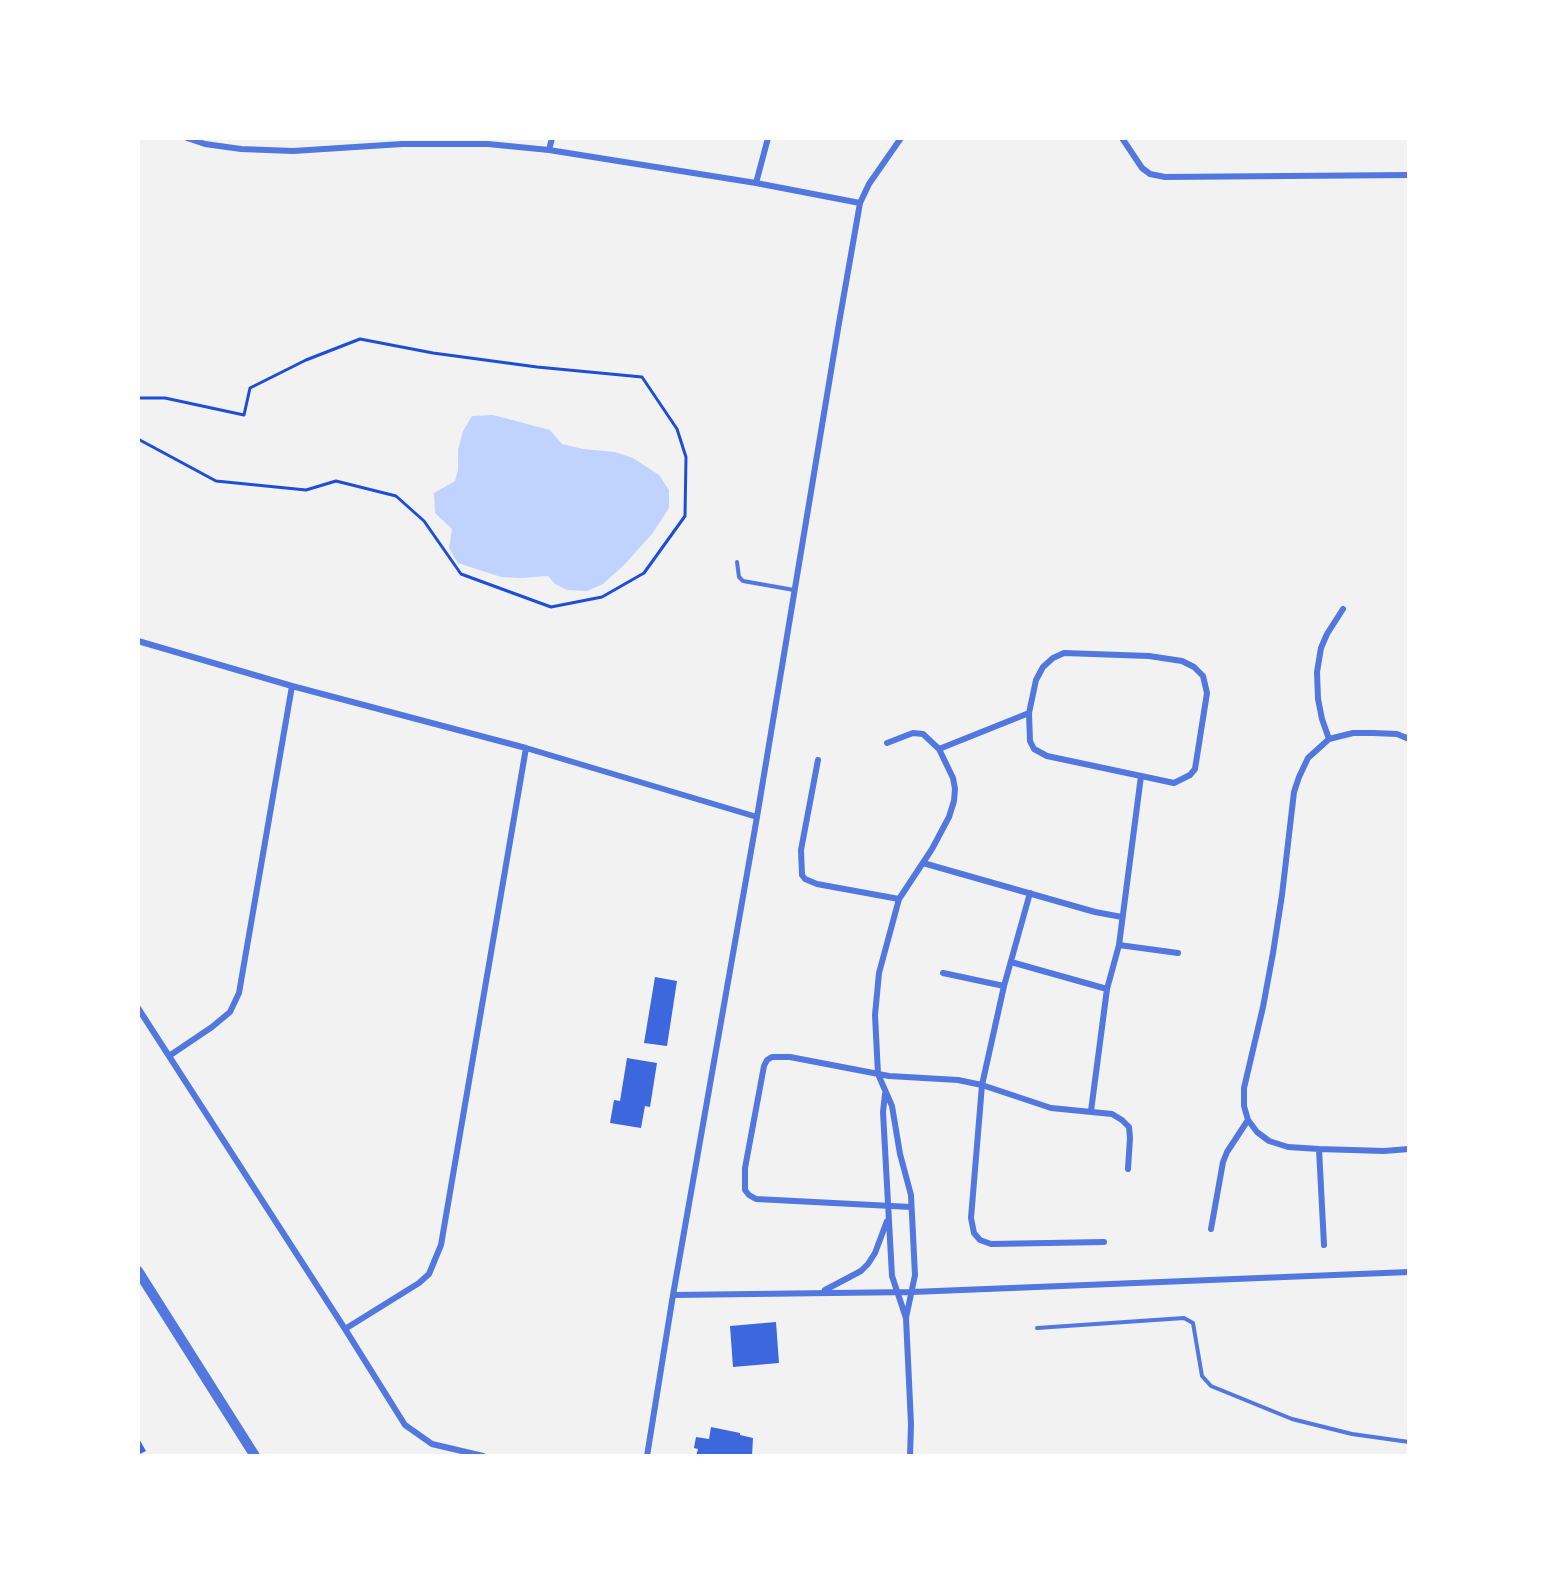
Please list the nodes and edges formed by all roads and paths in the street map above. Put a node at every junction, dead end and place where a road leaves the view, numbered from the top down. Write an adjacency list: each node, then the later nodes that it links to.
1 (187, 138): 7 (street)
2 (344, 138): 7 (street)
3 (552, 138): 8 (street)
4 (768, 138): 10 (street)
5 (902, 138): 11 (street)
6 (1122, 138): 9 (street)
7 (341, 147): 8 (street)
8 (549, 150): 10 (street)
9 (1409, 175)
10 (756, 183): 11 (street)
11 (860, 203): 15 (street)
12 (138, 398): 13 (path)
13 (138, 439)
14 (736, 562): 15 (lane)
15 (794, 590): 27 (street)
16 (1343, 609): 20 (street)
17 (138, 641): 18 (street)
18 (292, 686): 23 (street); 39 (street)
19 (1029, 712): 24 (street); 26 (street); 26 (street)
20 (1329, 739): 21 (street); 44 (street)
21 (1409, 739)
22 (886, 743): 24 (street)
23 (526, 748): 27 (street); 62 (street)
24 (939, 749): 28 (street)
25 (818, 760): 30 (street)
26 (1141, 776): 31 (street)
27 (757, 817): 59 (street)
28 (923, 863): 29 (street); 30 (street)
29 (1030, 893): 31 (street); 34 (street)
30 (899, 899): 40 (street)
31 (1122, 917): 32 (street)
32 (1119, 945): 33 (street); 37 (street)
33 (1178, 953)
34 (1011, 962): 36 (street); 37 (street)
35 (943, 973): 36 (street)
36 (1004, 986): 41 (street)
37 (1107, 989): 43 (street)
38 (138, 1008): 39 (street)
39 (169, 1056): 62 (street)
40 (878, 1074): 41 (street); 42 (street); 48 (street)
41 (982, 1085): 43 (street); 52 (street)
42 (885, 1093): 48 (street); 49 (street)
43 (1091, 1111): 47 (street)
44 (1248, 1120): 45 (street); 51 (street)
45 (1318, 1149): 46 (street); 53 (street)
46 (1409, 1149)
47 (1128, 1169)
48 (887, 1206): 49 (street); 50 (street)
49 (911, 1207): 58 (street)
50 (888, 1219): 56 (street); 57 (street)
51 (1211, 1229)
52 (1104, 1242)
53 (1324, 1245)
54 (1409, 1272): 58 (street)
55 (139, 1274): 64 (street)
56 (898, 1291): 57 (street); 58 (street); 60 (street)
57 (822, 1292): 59 (street)
58 (912, 1292): 60 (street)
59 (673, 1295): 66 (street)
60 (906, 1318): 67 (street)
61 (1037, 1328): 63 (lane)
62 (345, 1329): 65 (street)
63 (1409, 1442)
64 (255, 1456)
65 (483, 1456)
66 (647, 1456)
67 (910, 1456)

